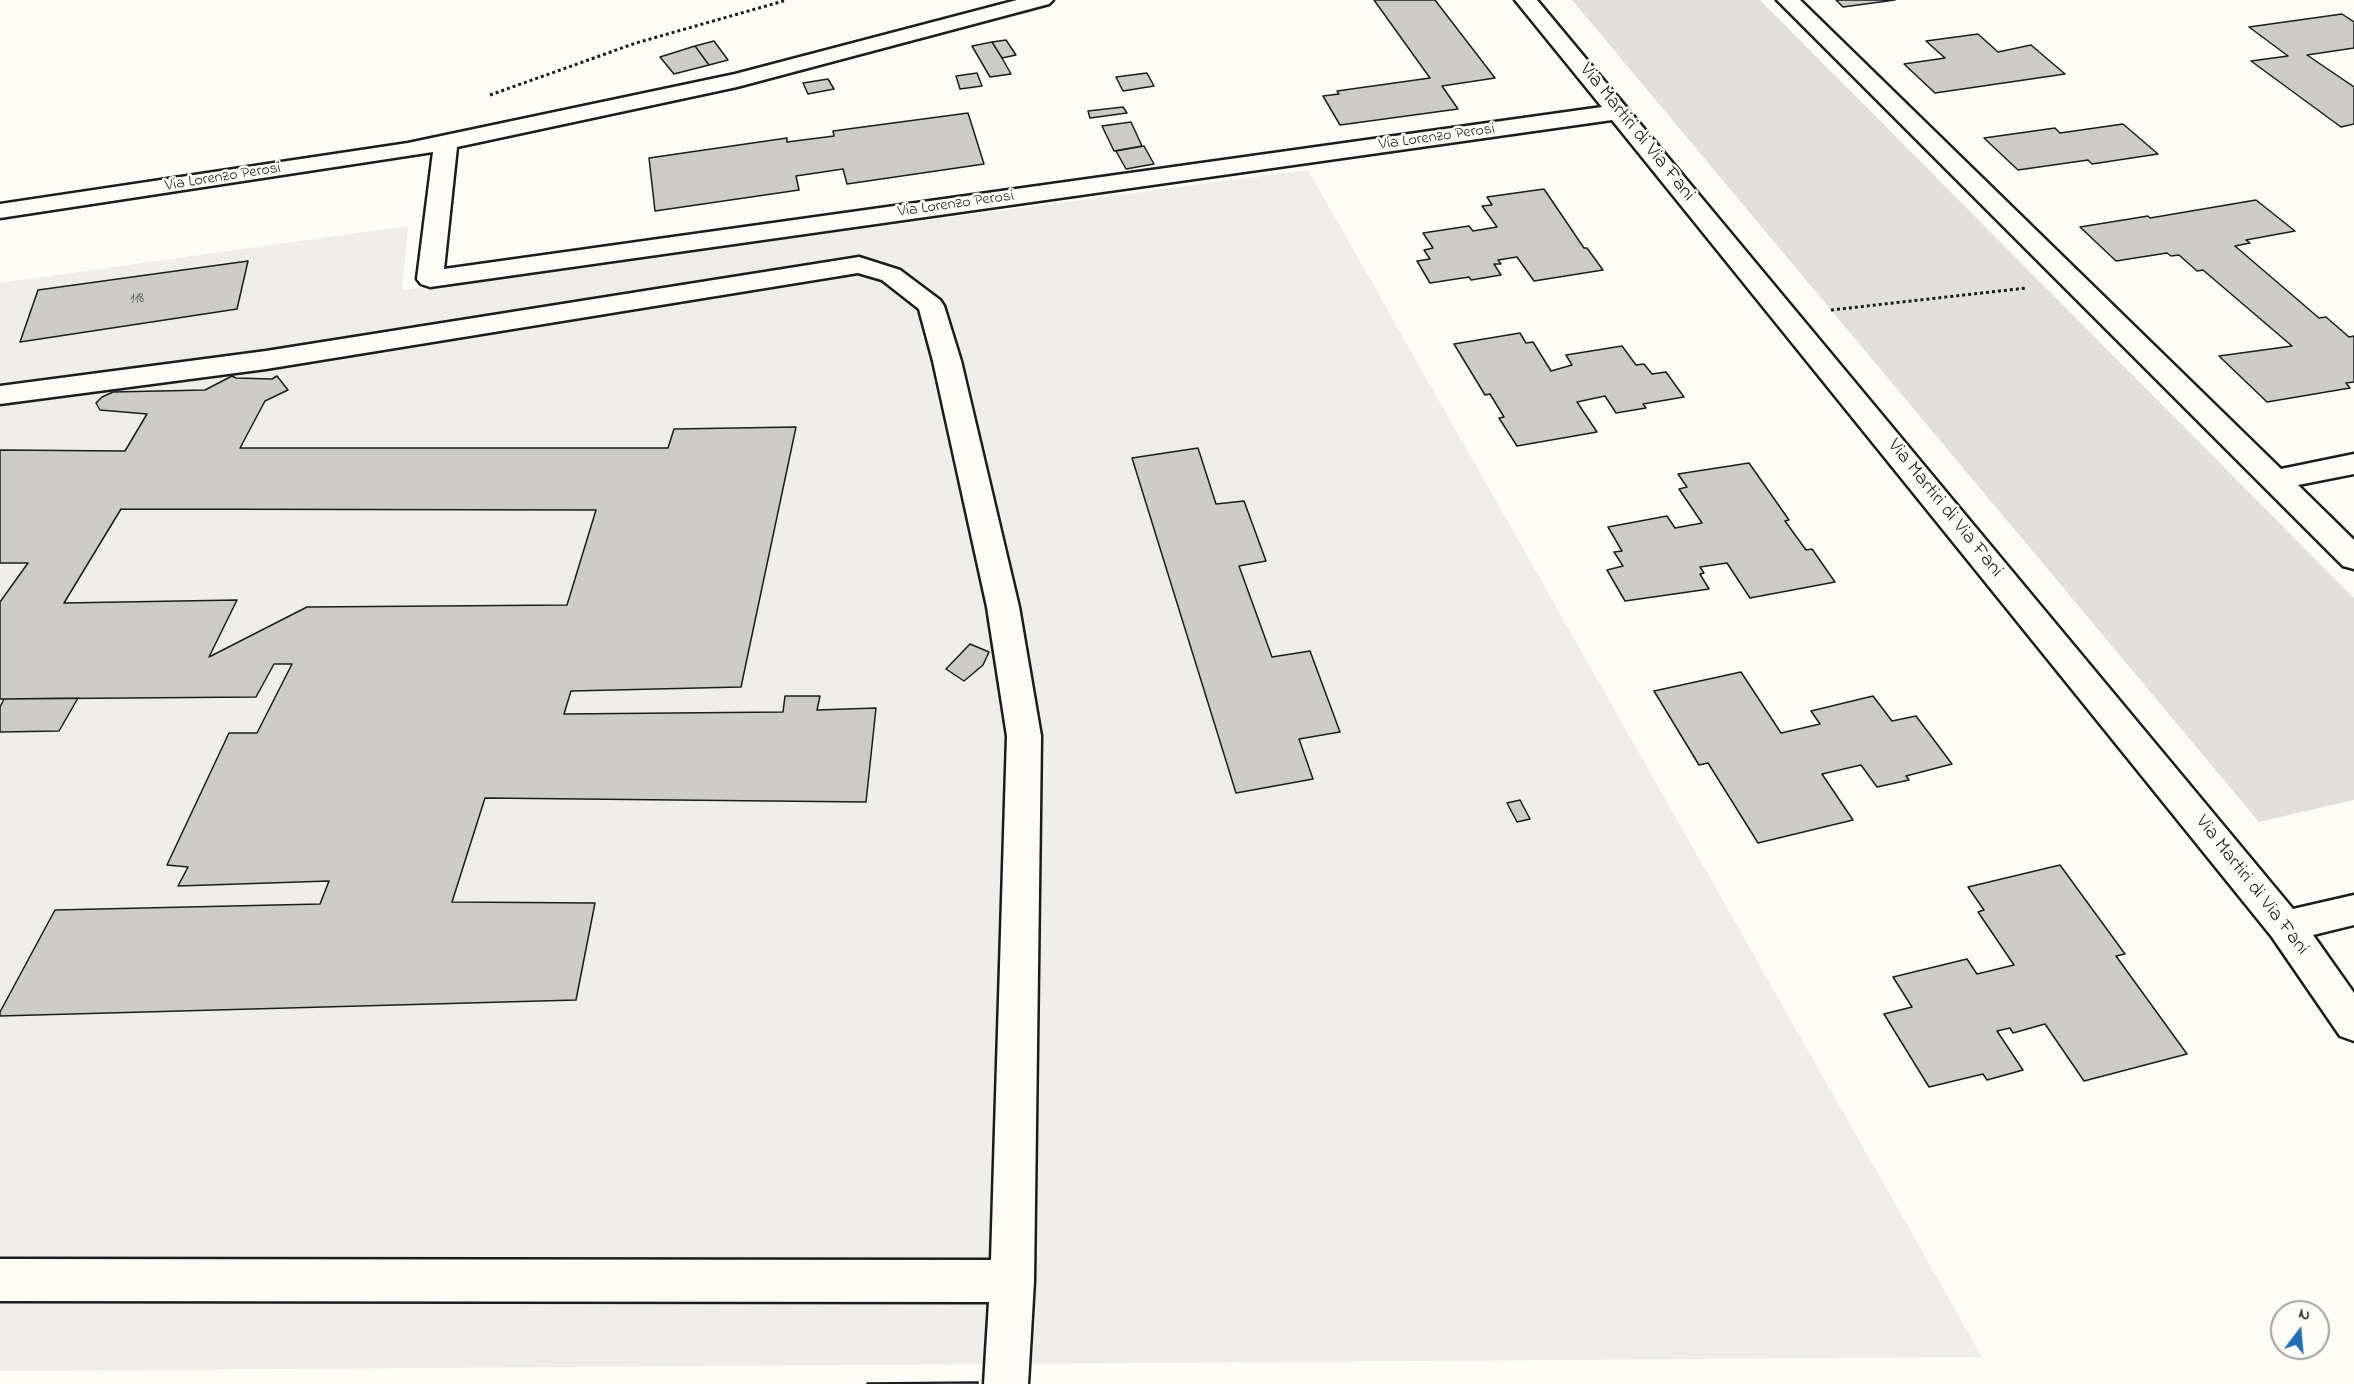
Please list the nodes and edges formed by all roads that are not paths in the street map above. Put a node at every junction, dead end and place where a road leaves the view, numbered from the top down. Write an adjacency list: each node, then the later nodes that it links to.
1 (1042, 0): 5 (street, Via Lorenzo Perosi)
2 (1526, 0): 4 (street, Via Martiri di Via Fani)
3 (1788, 0): 9 (street)
4 (1618, 112): 5 (street, Via Lorenzo Perosi); 12 (street, Via Martiri di Via Fani)
5 (446, 142): 6 (street, Via Lorenzo Perosi)
6 (0, 211)
7 (0, 395): 15 (street)
8 (2354, 464): 9 (street)
9 (2274, 480): 10 (street)
10 (2354, 558)
11 (2354, 910): 12 (street)
12 (2286, 926): 13 (street, Via Martiri di Via Fani)
13 (2354, 1024)
14 (0, 1280): 15 (street)
15 (1012, 1281): 16 (street)
16 (1006, 1384)

